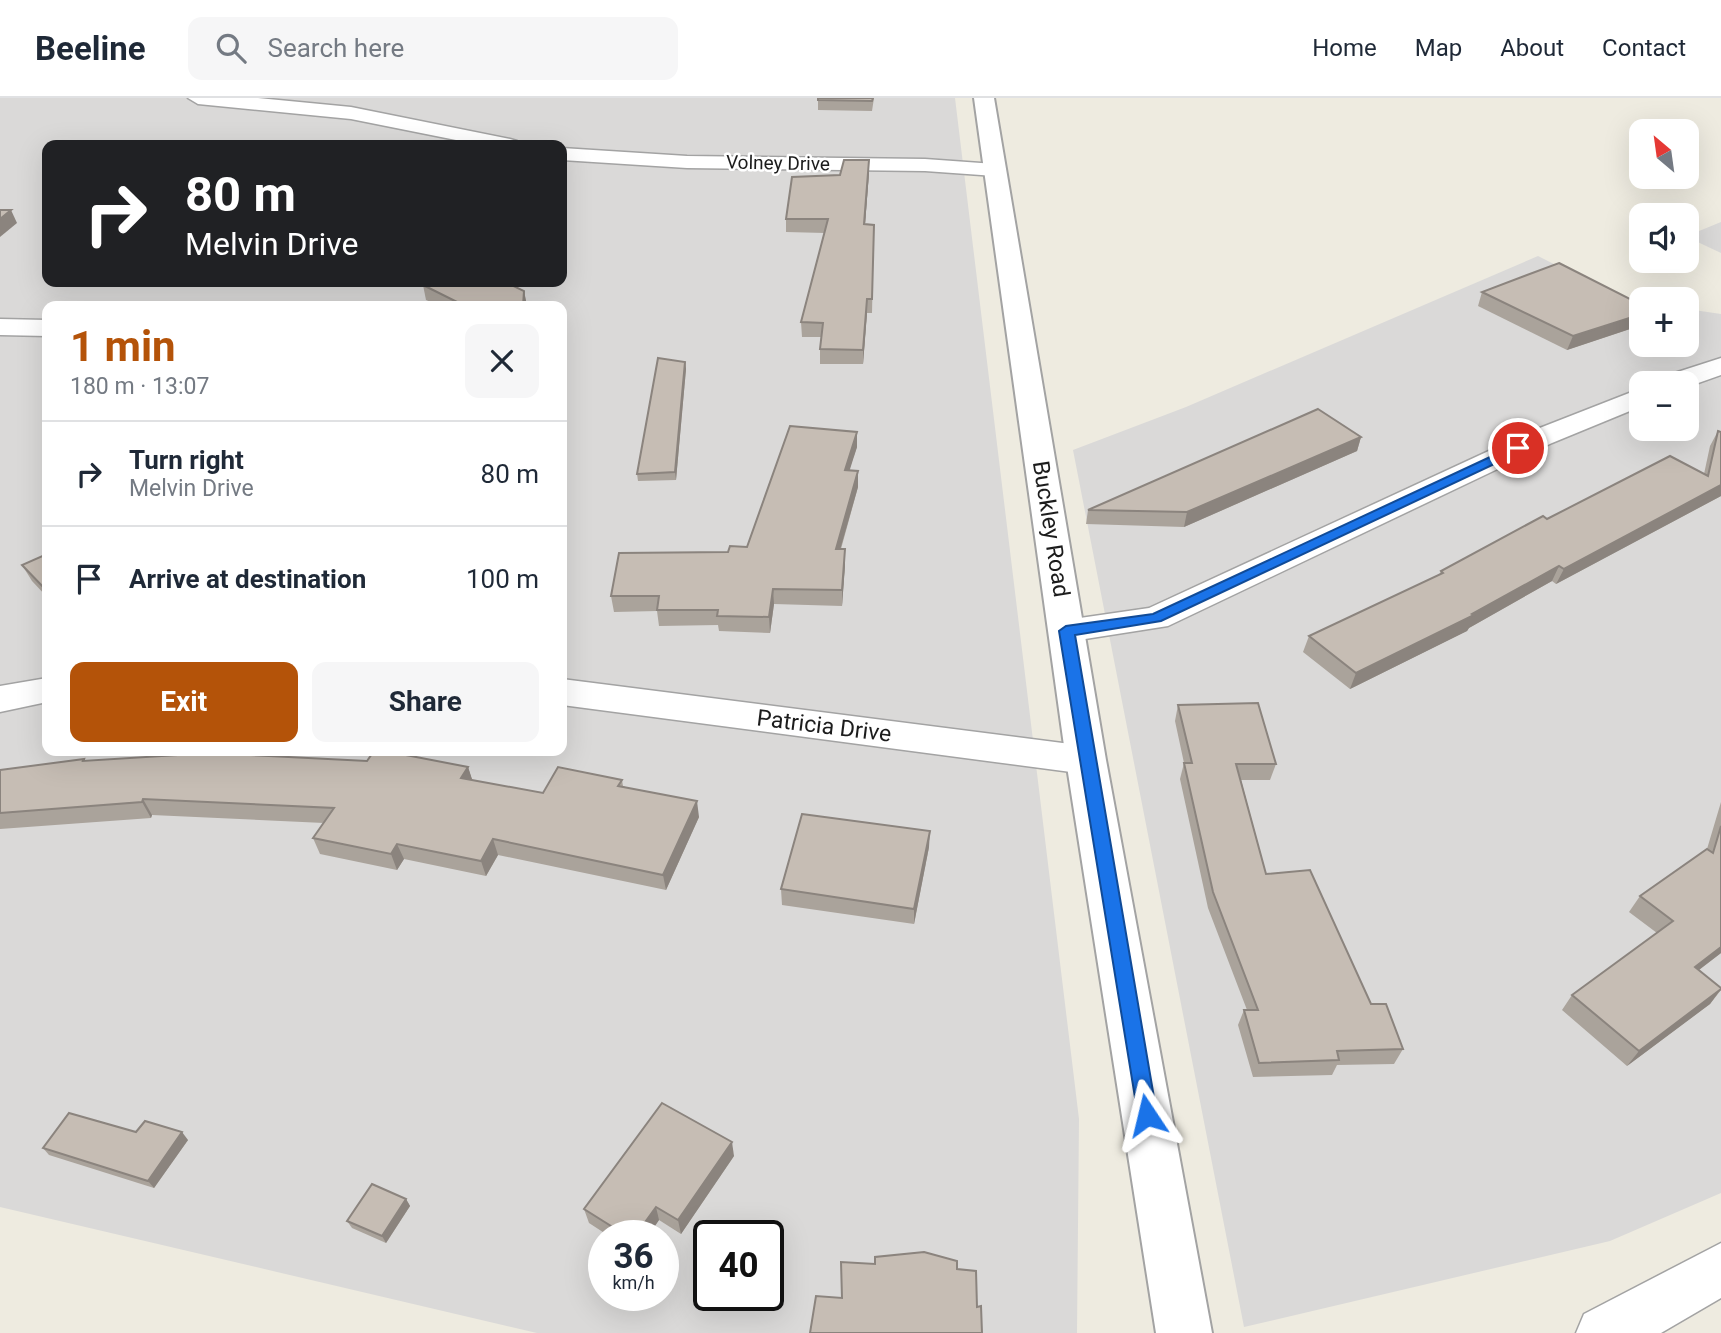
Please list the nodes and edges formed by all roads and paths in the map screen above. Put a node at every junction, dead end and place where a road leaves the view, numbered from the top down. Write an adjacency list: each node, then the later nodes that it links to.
1 (198, 98): 4 (street)
2 (984, 98): 7 (street, Buckley Road)
3 (408, 106): 4 (street)
4 (392, 121): 5 (street)
5 (485, 140)
6 (567, 154): 7 (street, Volney Drive)
7 (995, 170): 13 (street, Buckley Road)
8 (0, 327): 9 (street)
9 (42, 328)
10 (1721, 366): 11 (street)
11 (1699, 374)
12 (1629, 401): 13 (street)
13 (1066, 631): 17 (street, Buckley Road)
14 (42, 691): 16 (street)
15 (567, 693): 17 (street, Patricia Drive)
16 (0, 699)
17 (1086, 760): 19 (street, Buckley Road)
18 (1721, 1269): 20 (street)
19 (1184, 1333)
20 (1603, 1333)

